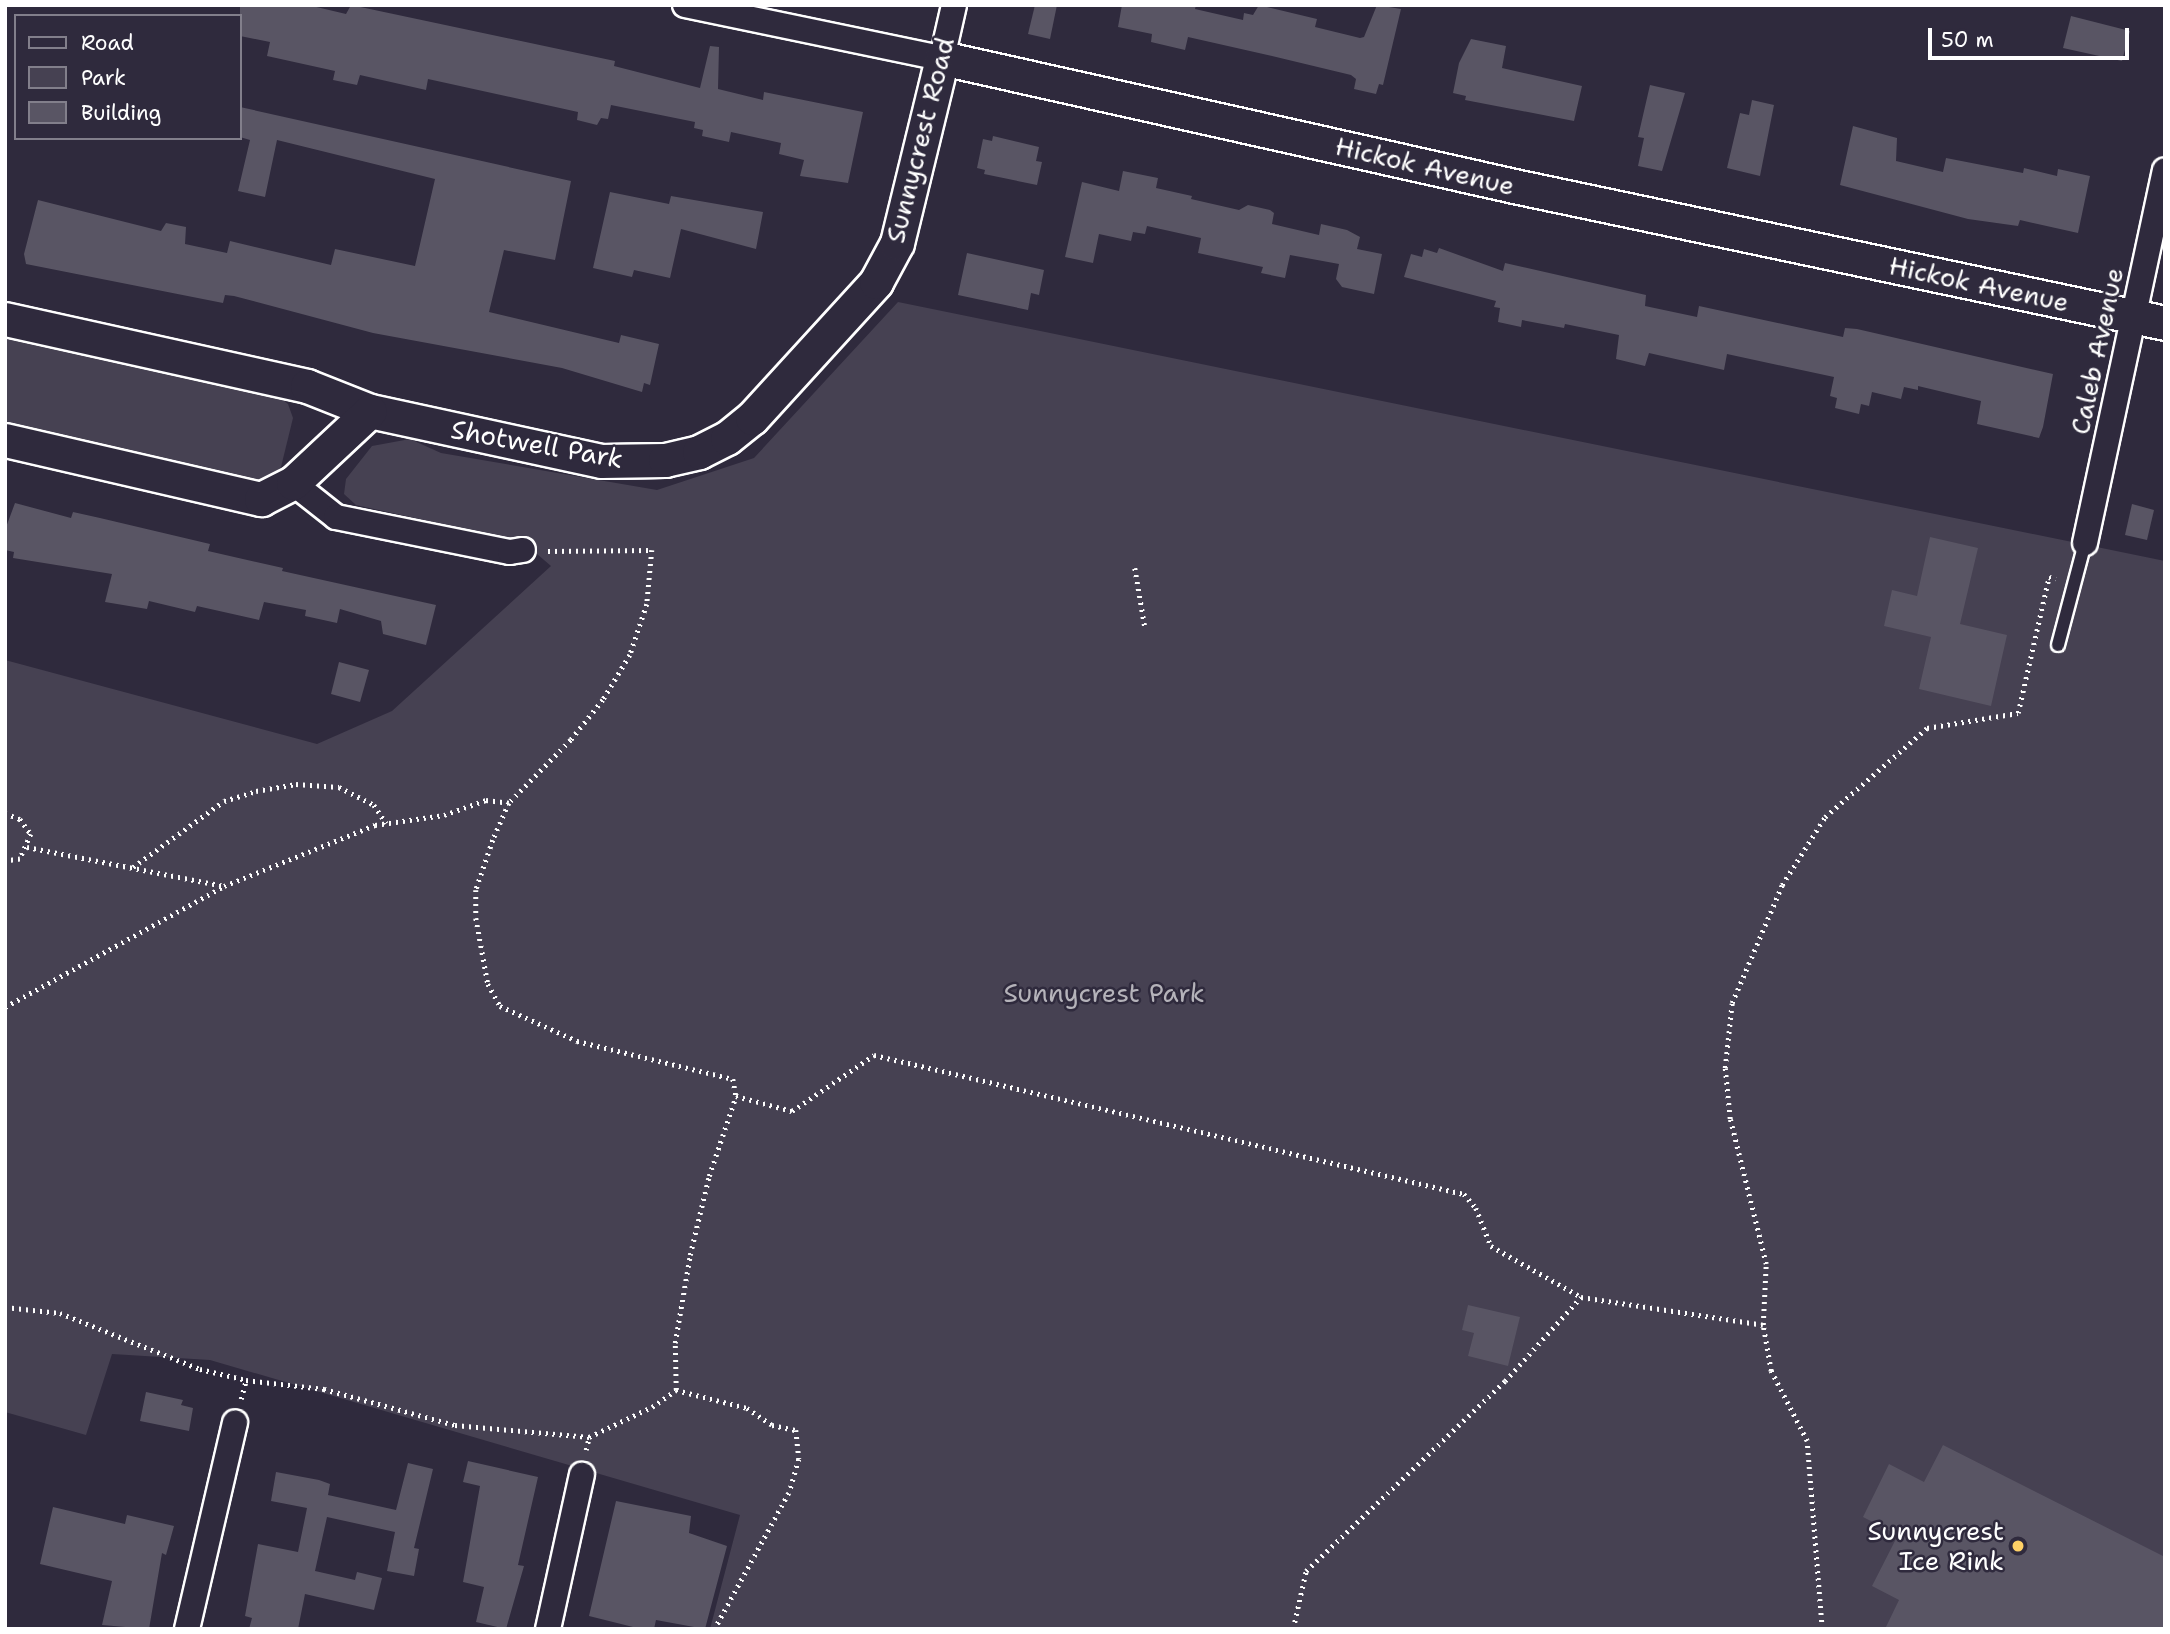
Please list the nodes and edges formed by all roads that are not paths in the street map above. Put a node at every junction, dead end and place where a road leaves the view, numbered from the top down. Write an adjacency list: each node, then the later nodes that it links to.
1 (685, 5): 3 (street, Hickok Avenue)
2 (954, 5): 3 (street, Sunnycrest Road)
3 (943, 58): 6 (street, Hickok Avenue); 7 (street, Sunnycrest Road)
4 (2165, 171): 6 (street, Caleb Avenue)
5 (5, 319): 8 (street, Shotwell Park)
6 (2150, 320): 11 (street, Caleb Avenue)
7 (828, 338): 8 (street, Shotwell Park)
8 (370, 411): 10 (street)
9 (5, 440): 10 (street)
10 (293, 484): 12 (street)
11 (2085, 543): 13 (lane)
12 (523, 550)
13 (2058, 645)
14 (235, 1422): 16 (street)
15 (582, 1475): 17 (street)
16 (187, 1629)
17 (548, 1629)

